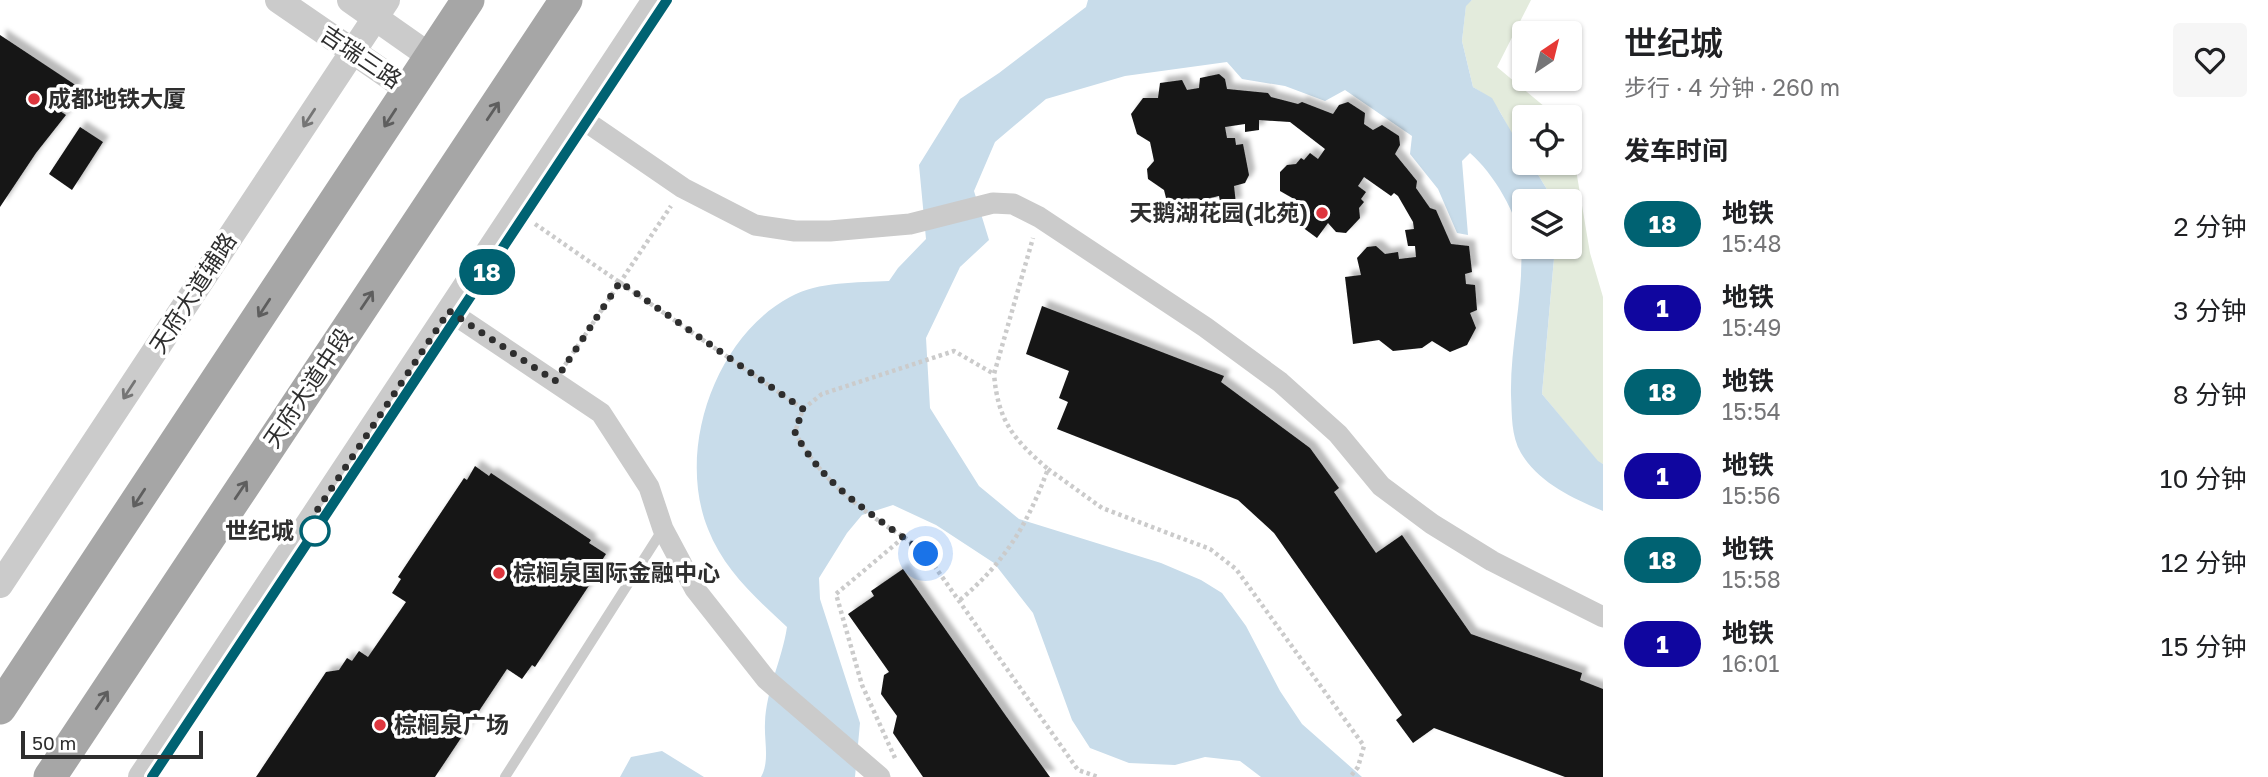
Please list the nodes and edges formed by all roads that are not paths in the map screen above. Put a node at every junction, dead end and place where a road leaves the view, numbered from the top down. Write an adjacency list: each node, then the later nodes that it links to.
1 (278, 0): 7 (street, 吉瑞三路)
2 (350, 0): 6 (street, 吉瑞三路)
3 (468, 0): 8 (main road)
4 (566, 0): 17 (main road, 天府大道中段, one-way to 4)
5 (655, 0): 10 (street)
6 (381, 9): 7 (street, 天府大道辅路); 8 (street, 吉瑞三路)
7 (353, 51): 9 (street, 吉瑞三路); 13 (street, 天府大道辅路, one-way to 13)
8 (430, 57): 9 (main road)
9 (409, 90): 15 (main road, one-way to 15)
10 (578, 116): 11 (street); 14 (street)
11 (449, 311): 12 (street); 18 (street)
12 (663, 530): 16 (street); 19 (lane)
13 (0, 585)
14 (1603, 617)
15 (0, 708)
16 (882, 769)
17 (50, 777)
18 (141, 777)
19 (505, 777)

